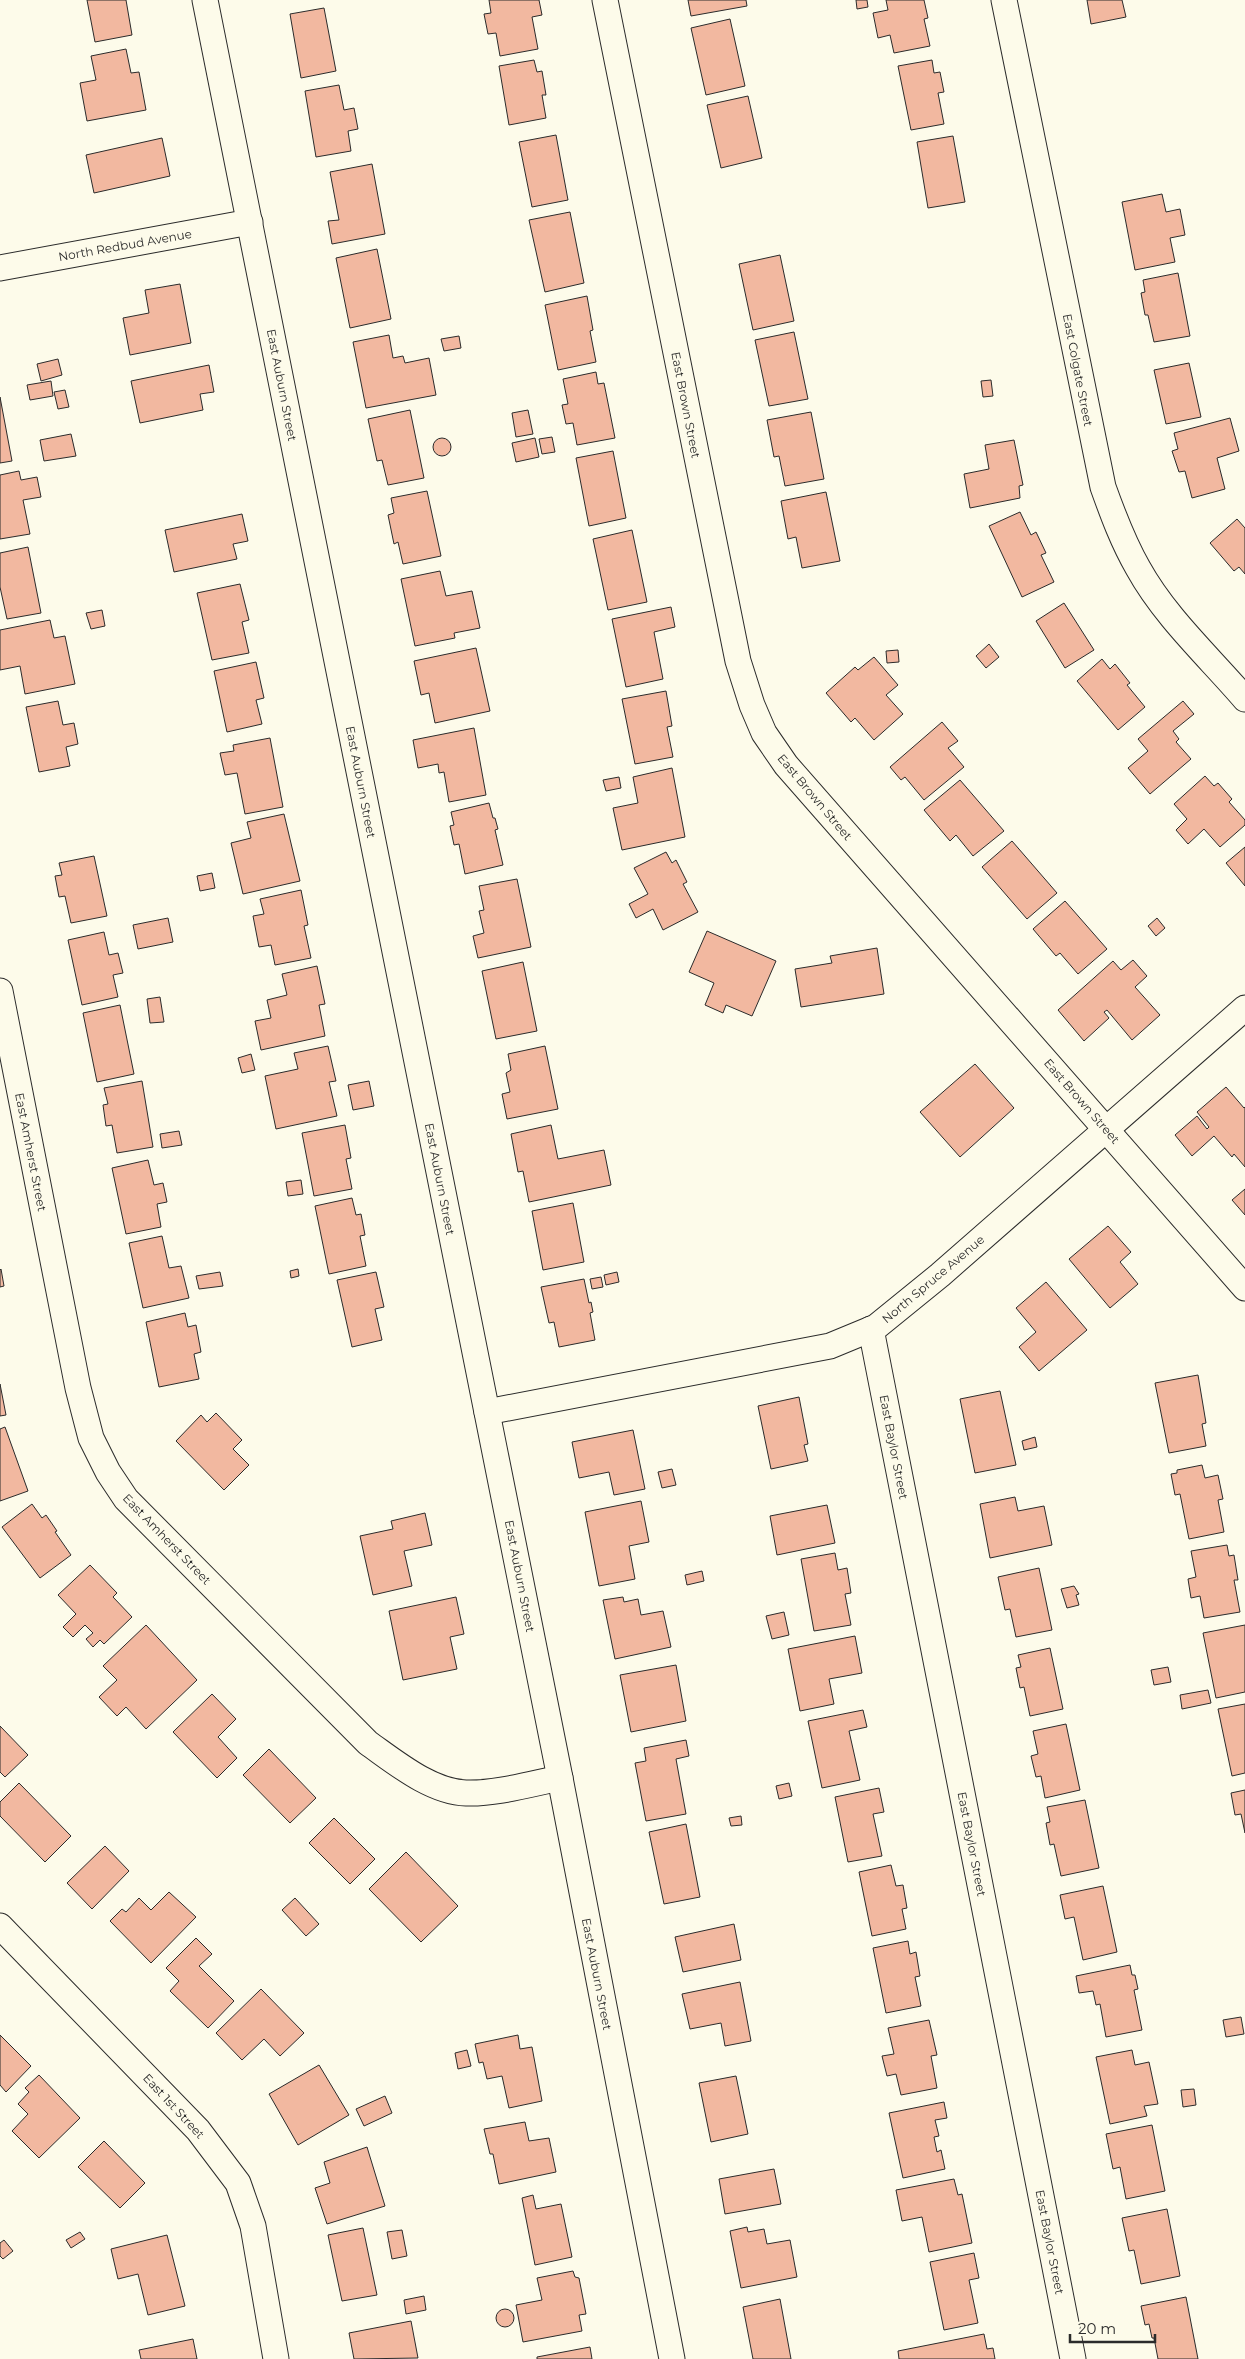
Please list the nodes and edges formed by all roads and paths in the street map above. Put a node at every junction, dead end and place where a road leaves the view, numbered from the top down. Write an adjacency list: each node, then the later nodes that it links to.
1 (205, 0): 4 (street, East Auburn Street)
2 (605, 0): 9 (street, East Brown Street)
3 (1004, 0): 6 (street, East Colgate Street)
4 (250, 222): 5 (street, North Redbud Avenue); 12 (street, East Auburn Street)
5 (0, 268)
6 (1245, 699)
7 (0, 991): 13 (street, East Amherst Street)
8 (1245, 1008): 9 (street, North Spruce Avenue)
9 (1107, 1129): 10 (street, East Brown Street); 11 (street, North Spruce Avenue)
10 (1245, 1288)
11 (871, 1329): 12 (street, North Spruce Avenue); 17 (street, East Baylor Street)
12 (487, 1412): 13 (street, East Auburn Street)
13 (560, 1778): 16 (street, East Auburn Street)
14 (0, 1926): 15 (street, East 1st Street)
15 (276, 2359)
16 (672, 2359)
17 (1073, 2359)

